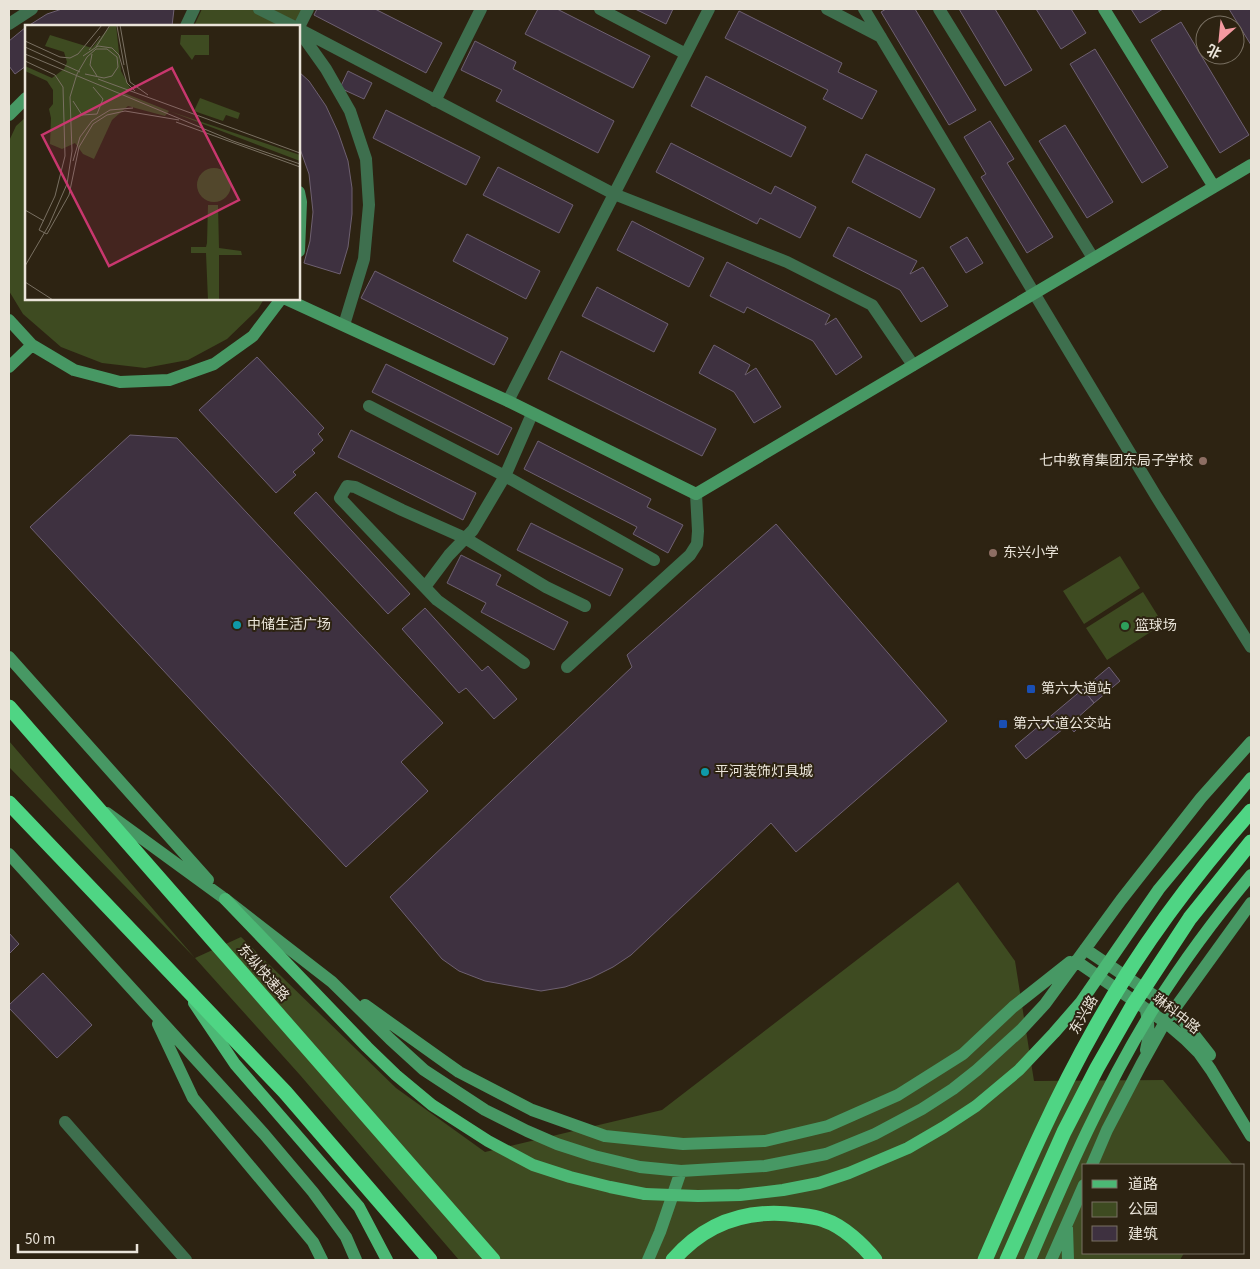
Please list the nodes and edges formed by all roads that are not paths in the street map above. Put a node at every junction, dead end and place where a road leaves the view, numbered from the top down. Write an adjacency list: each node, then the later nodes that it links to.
1 (32, 9): 12 (street)
2 (194, 9): 13 (street)
3 (260, 9): 14 (street)
4 (308, 9): 15 (street)
5 (481, 9): 21 (street)
6 (600, 9): 19 (street)
7 (709, 9): 19 (street)
8 (827, 9): 18 (street)
9 (864, 9): 18 (street)
10 (939, 9): 28 (street)
11 (1104, 9): 24 (street)
12 (9, 24)
13 (186, 25)
14 (291, 25)
15 (300, 27)
16 (300, 30): 21 (street)
17 (300, 30): 33 (street)
18 (881, 37): 29 (street)
19 (686, 54): 25 (street)
20 (25, 99): 22 (street)
21 (435, 101): 25 (street)
22 (9, 115)
23 (1251, 165): 24 (street)
24 (1214, 187): 28 (street)
25 (614, 194): 35 (street); 37 (street)
26 (300, 197): 27 (street)
27 (300, 226)
28 (1093, 258): 29 (street)
29 (1034, 293): 35 (street); 46 (street)
30 (280, 300): 34 (street)
31 (288, 300): 33 (street)
32 (9, 320): 34 (street)
33 (344, 325): 37 (street)
34 (32, 345): 36 (street)
35 (913, 365): 41 (street)
36 (9, 366)
37 (508, 402): 39 (street)
38 (369, 406): 40 (street)
39 (532, 414): 40 (street); 41 (street)
40 (505, 476): 42 (street); 43 (street)
41 (696, 494): 49 (street)
42 (465, 538): 44 (street); 44 (street); 45 (street)
43 (654, 560)
44 (425, 587): 48 (street)
45 (585, 606)
46 (1251, 647)
47 (9, 657): 59 (street)
48 (524, 664)
49 (567, 667)
50 (9, 707): 53 (highway, 东纵快速路)
51 (1251, 742): 61 (street)
52 (1251, 778): 59 (main road, bridge)
53 (90, 801): 59 (street); 82 (highway, 东纵快速路)
54 (9, 803): 63 (highway)
55 (1251, 811): 86 (highway, 东兴路, bridge)
56 (1251, 842): 87 (highway, bridge)
57 (10, 858): 67 (street)
58 (1251, 874): 88 (main road, bridge)
59 (225, 899): 64 (street)
60 (1251, 903): 66 (street)
61 (1085, 949): 62 (street); 64 (street); 65 (street); 66 (street, 琳科中路)
62 (1076, 961): 65 (street, 琳科中路); 74 (street)
63 (176, 977): 80 (main road); 81 (highway)
64 (332, 982): 74 (street)
65 (1146, 1009): 68 (street, 琳科中路); 69 (street)
66 (1174, 1009): 68 (street); 71 (street, 琳科中路)
67 (153, 1013): 78 (street); 79 (street)
68 (1165, 1022): 69 (street); 72 (street, 琳科中路)
69 (1141, 1065): 73 (street)
70 (65, 1122): 77 (street)
71 (1251, 1122)
72 (1251, 1136)
73 (1092, 1164)
74 (681, 1171): 83 (street)
75 (1082, 1190): 76 (street)
76 (1067, 1224): 89 (street); 90 (street)
77 (186, 1260)
78 (322, 1260)
79 (356, 1260)
80 (387, 1260)
81 (430, 1260)
82 (493, 1260)
83 (648, 1260)
84 (673, 1260): 85 (highway)
85 (875, 1260)
86 (985, 1260)
87 (1008, 1260)
88 (1030, 1260)
89 (1051, 1260)
90 (1068, 1260)

